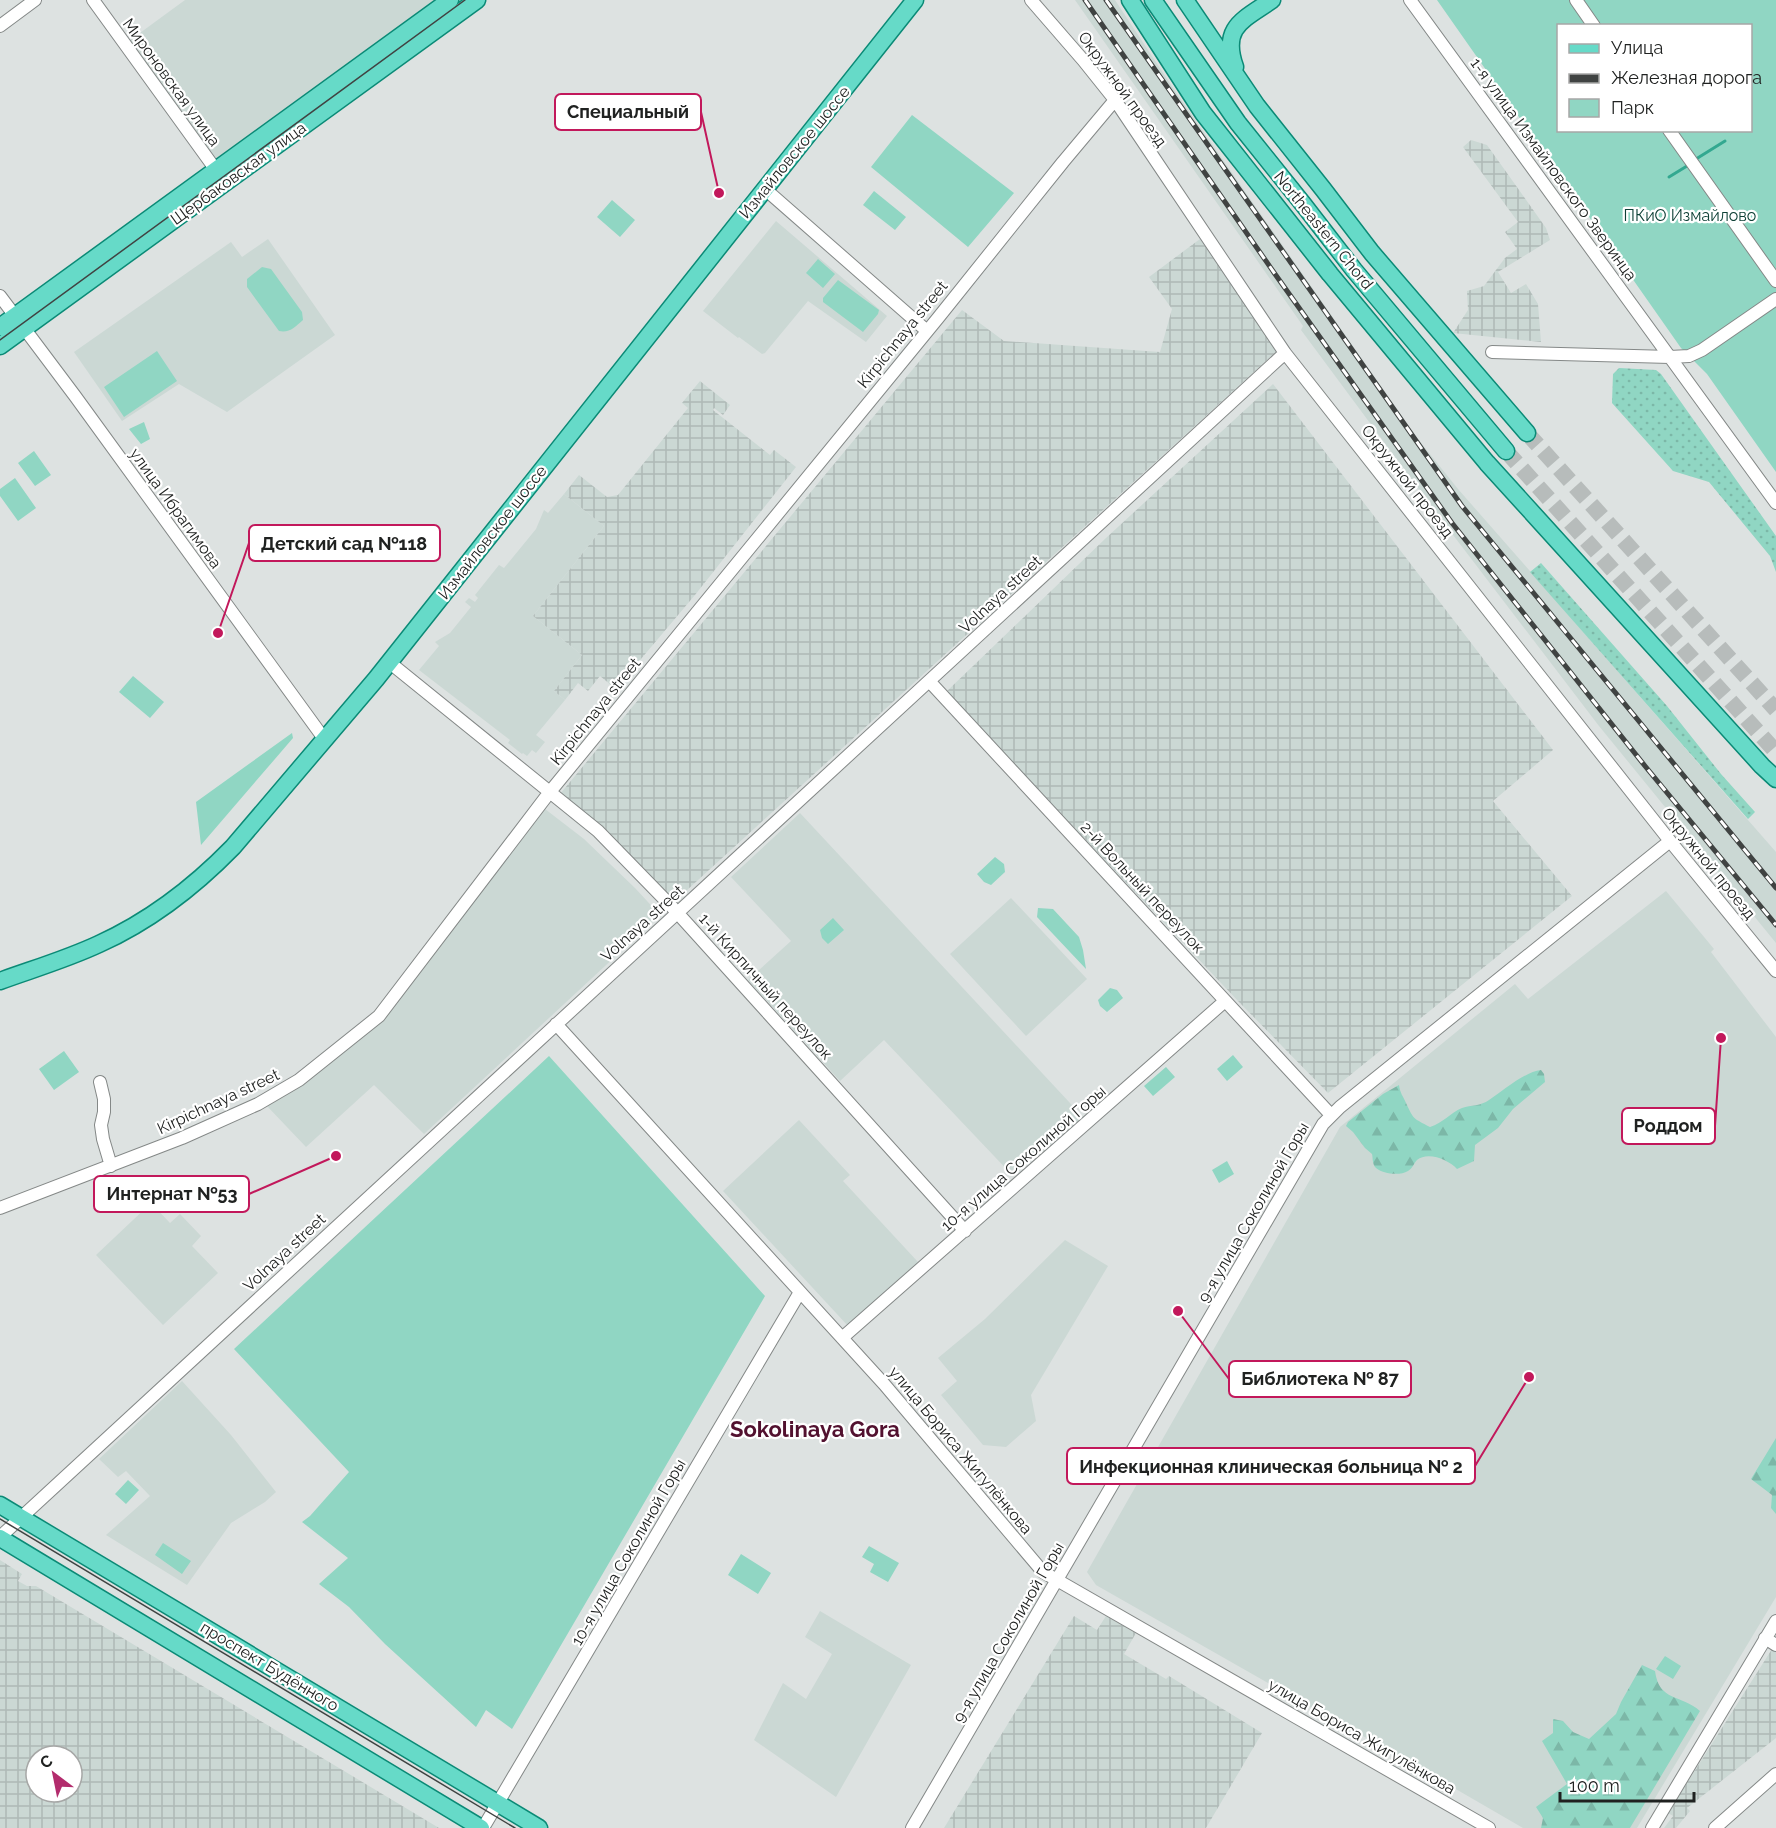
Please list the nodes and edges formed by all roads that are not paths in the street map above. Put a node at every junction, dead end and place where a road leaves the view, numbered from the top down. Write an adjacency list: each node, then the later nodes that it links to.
1 (35, 0): 14 (street)
2 (93, 0): 18 (street, Мироновская улица)
3 (450, 0): 18 (main road, Щербаковская улица)
4 (477, 0): 18 (main road, Щербаковская улица)
5 (915, 0): 19 (main road, Измайловское шоссе)
6 (1031, 0): 16 (street, Окружной проезд)
7 (1130, 0): 36 (main road)
8 (1153, 0): 31 (main road, Northeastern Chord)
9 (1185, 0): 15 (main road, Northeastern Chord)
10 (1272, 0): 15 (main road)
11 (1410, 0): 29 (street, 1-я улица Измайловского Зверинца)
12 (1576, 0): 13 (street)
13 (1593, 24)
14 (0, 26)
15 (1240, 82): 30 (main road, Northeastern Chord)
16 (1115, 100): 25 (street, Kirpichnaya street); 28 (street, Окружной проезд)
17 (1670, 132): 20 (street)
18 (221, 176): 23 (main road, Щербаковская улица)
19 (765, 189): 25 (street); 33 (main road, Измайловское шоссе)
20 (1776, 281)
21 (0, 296): 23 (street, улица Ибрагимова)
22 (1776, 299): 29 (street)
23 (20, 322): 24 (main road, Щербаковская улица); 26 (main road, Щербаковская улица); 35 (street, улица Ибрагимова)
24 (0, 327)
25 (927, 331): 37 (street, Kirpichnaya street)
26 (0, 346)
27 (1492, 352): 29 (street)
28 (1285, 353): 34 (street, Volnaya street); 38 (street, Окружной проезд)
29 (1670, 357): 32 (street, 1-я улица Измайловского Зверинца)
30 (1527, 433)
31 (1506, 452)
32 (1776, 503)
33 (389, 662): 35 (main road, Измайловское шоссе); 37 (street, 1-й Кирпичный переулок)
34 (930, 682): 39 (street, Volnaya street); 42 (street, 2-й Вольный переулок)
35 (325, 740): 41 (main road, Измайловское шоссе)
36 (1776, 779)
37 (549, 793): 39 (street, 1-й Кирпичный переулок); 46 (street, Kirpichnaya street)
38 (1670, 841): 40 (street, Окружной проезд); 45 (street, 9-я улица Соколиной Горы)
39 (677, 913): 43 (street, Volnaya street); 48 (street, 1-й Кирпичный переулок)
40 (1776, 971)
41 (0, 981)
42 (1225, 1001): 45 (street, 2-й Вольный переулок); 48 (street, 10-я улица Соколиной Горы)
43 (556, 1024): 49 (street, улица Бориса Жигулёнкова); 52 (street, Volnaya street)
44 (100, 1082): 46 (street)
45 (1331, 1115): 54 (street, 9-я улица Соколиной Горы)
46 (111, 1166): 47 (street, Kirpichnaya street)
47 (0, 1208)
48 (966, 1231): 50 (street, 10-я улица Соколиной Горы)
49 (800, 1292): 50 (street, улица Бориса Жигулёнкова); 58 (street, 10-я улица Соколиной Горы)
50 (842, 1338): 54 (street, улица Бориса Жигулёнкова)
51 (0, 1505): 52 (main road, проспект Будённого)
52 (21, 1518): 53 (street, Volnaya street); 58 (main road, проспект Будённого)
53 (0, 1538): 59 (main road, проспект Будённого)
54 (1058, 1580): 61 (street, 9-я улица Соколиной Горы); 62 (street, улица Бориса Жигулёнкова)
55 (1776, 1621): 56 (street)
56 (1771, 1642): 63 (street)
57 (1776, 1774): 64 (street)
58 (498, 1803): 59 (street, 10-я улица Соколиной Горы); 60 (main road, проспект Будённого)
59 (482, 1828)
60 (539, 1828)
61 (912, 1828)
62 (1489, 1828)
63 (1652, 1828)
64 (1714, 1828)

